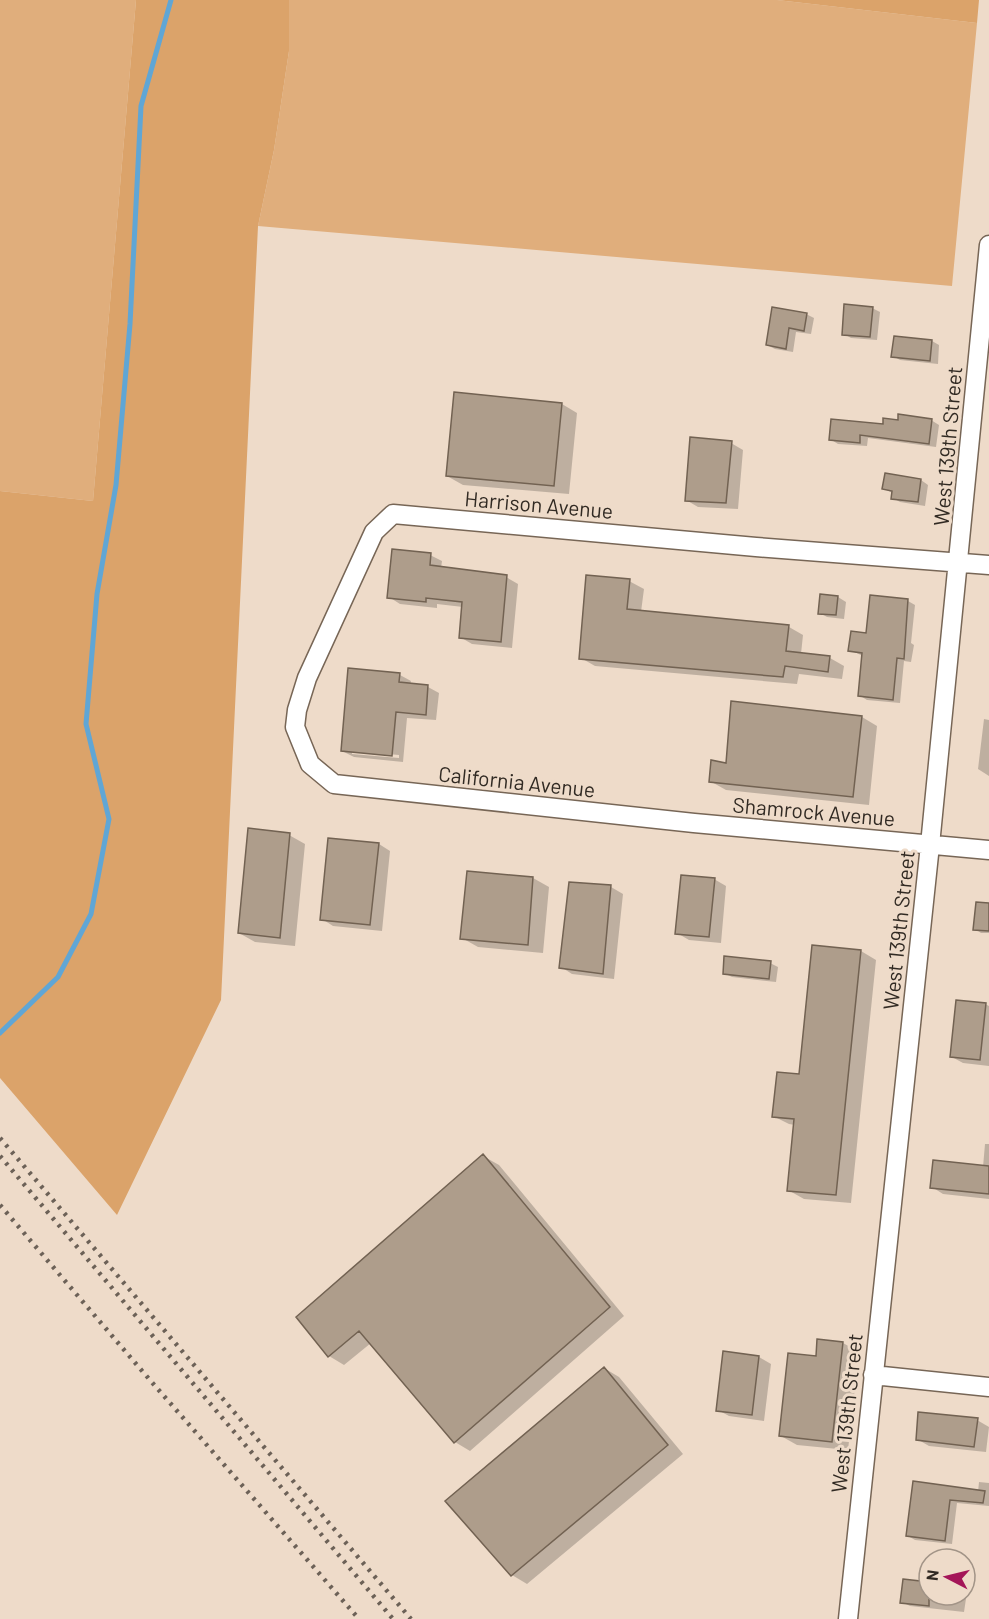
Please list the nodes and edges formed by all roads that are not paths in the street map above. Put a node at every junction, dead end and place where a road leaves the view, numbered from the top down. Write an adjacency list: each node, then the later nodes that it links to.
1 (989, 245): 2 (street, West 139th Street)
2 (959, 562): 3 (street, Harrison Avenue); 4 (street, Harrison Avenue); 6 (street, West 139th Street)
3 (989, 565)
4 (334, 784): 5 (street, California Avenue)
5 (694, 823): 6 (street, Shamrock Avenue)
6 (930, 845): 7 (street); 8 (street, West 139th Street)
7 (989, 850)
8 (873, 1375): 9 (street); 10 (street, West 139th Street)
9 (989, 1387)
10 (848, 1619)

